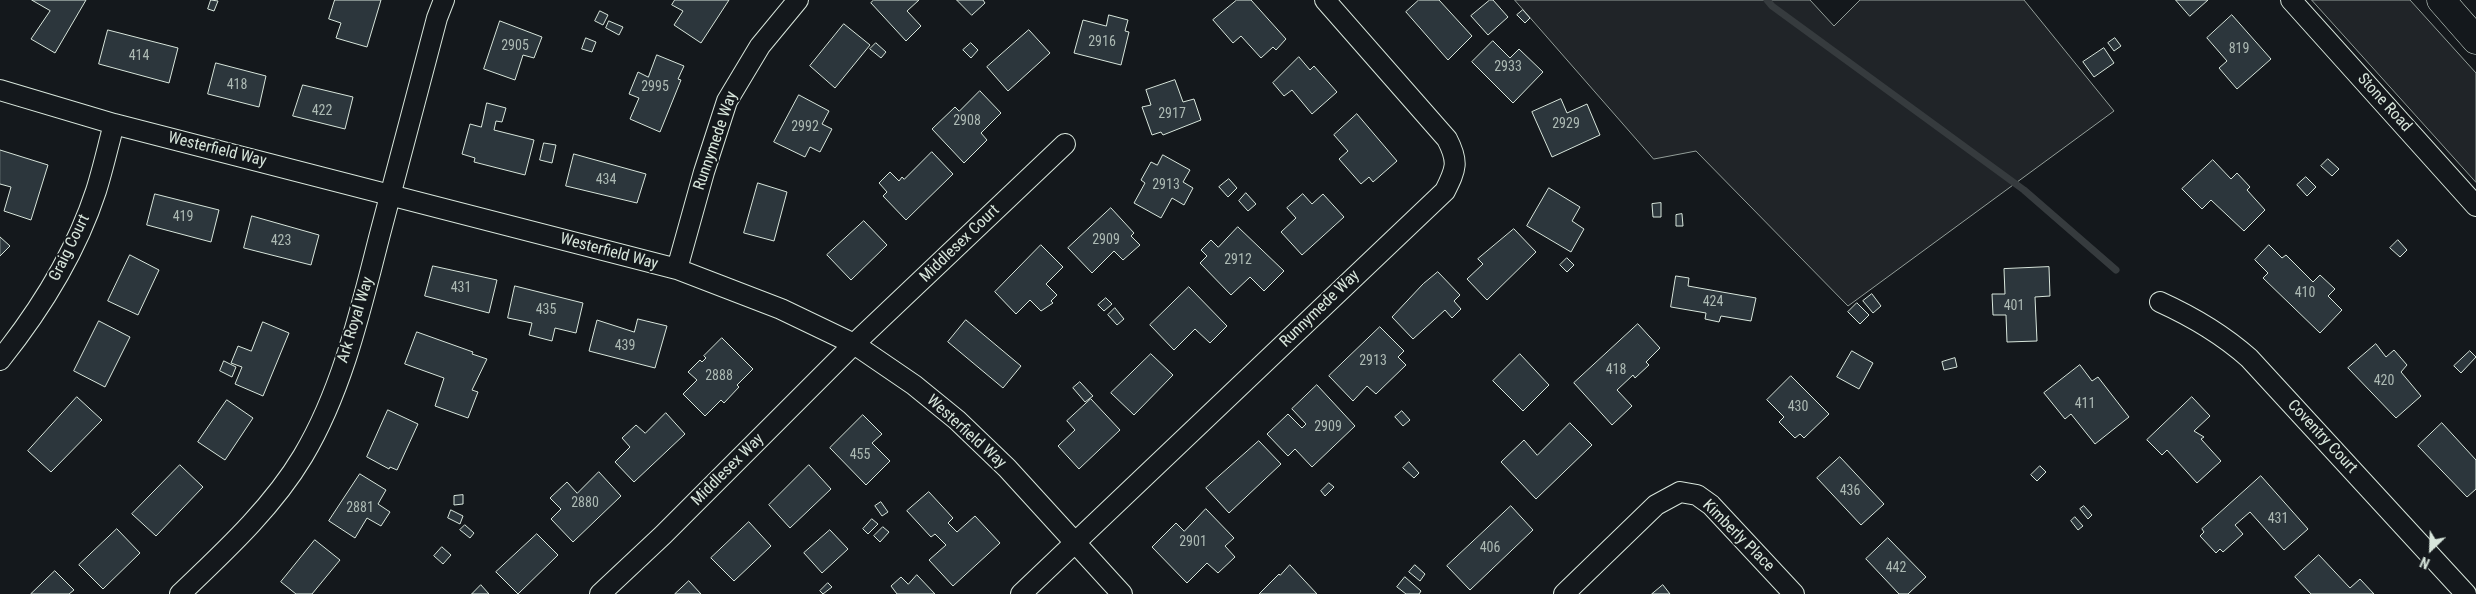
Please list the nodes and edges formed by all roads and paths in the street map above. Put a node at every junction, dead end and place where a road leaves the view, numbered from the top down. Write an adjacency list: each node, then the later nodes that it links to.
1 (444, 0): 10 (street, Ark Royal Way)
2 (798, 0): 12 (street, Runnymede Way)
3 (1325, 0): 16 (street, Runnymede Way)
4 (2291, 0): 11 (street, Stone Road)
5 (2441, 0): 6 (highway)
6 (2476, 40)
7 (0, 90): 8 (street, Westerfield Way)
8 (114, 124): 10 (street, Westerfield Way); 15 (street, Graig Court)
9 (1065, 144): 14 (street, Middlesex Court)
10 (390, 194): 12 (street, Westerfield Way); 17 (street, Ark Royal Way)
11 (2476, 206)
12 (677, 270): 14 (street, Westerfield Way)
13 (2160, 302): 23 (street, Coventry Court)
14 (854, 344): 16 (street, Westerfield Way); 18 (street, Middlesex Way)
15 (0, 360)
16 (1075, 542): 19 (street, Runnymede Way); 20 (street, Westerfield Way)
17 (180, 594)
18 (600, 594)
19 (1021, 594)
20 (1122, 594)
21 (1564, 594): 22 (street, Kimberly Place)
22 (1794, 594)
23 (2466, 594)

